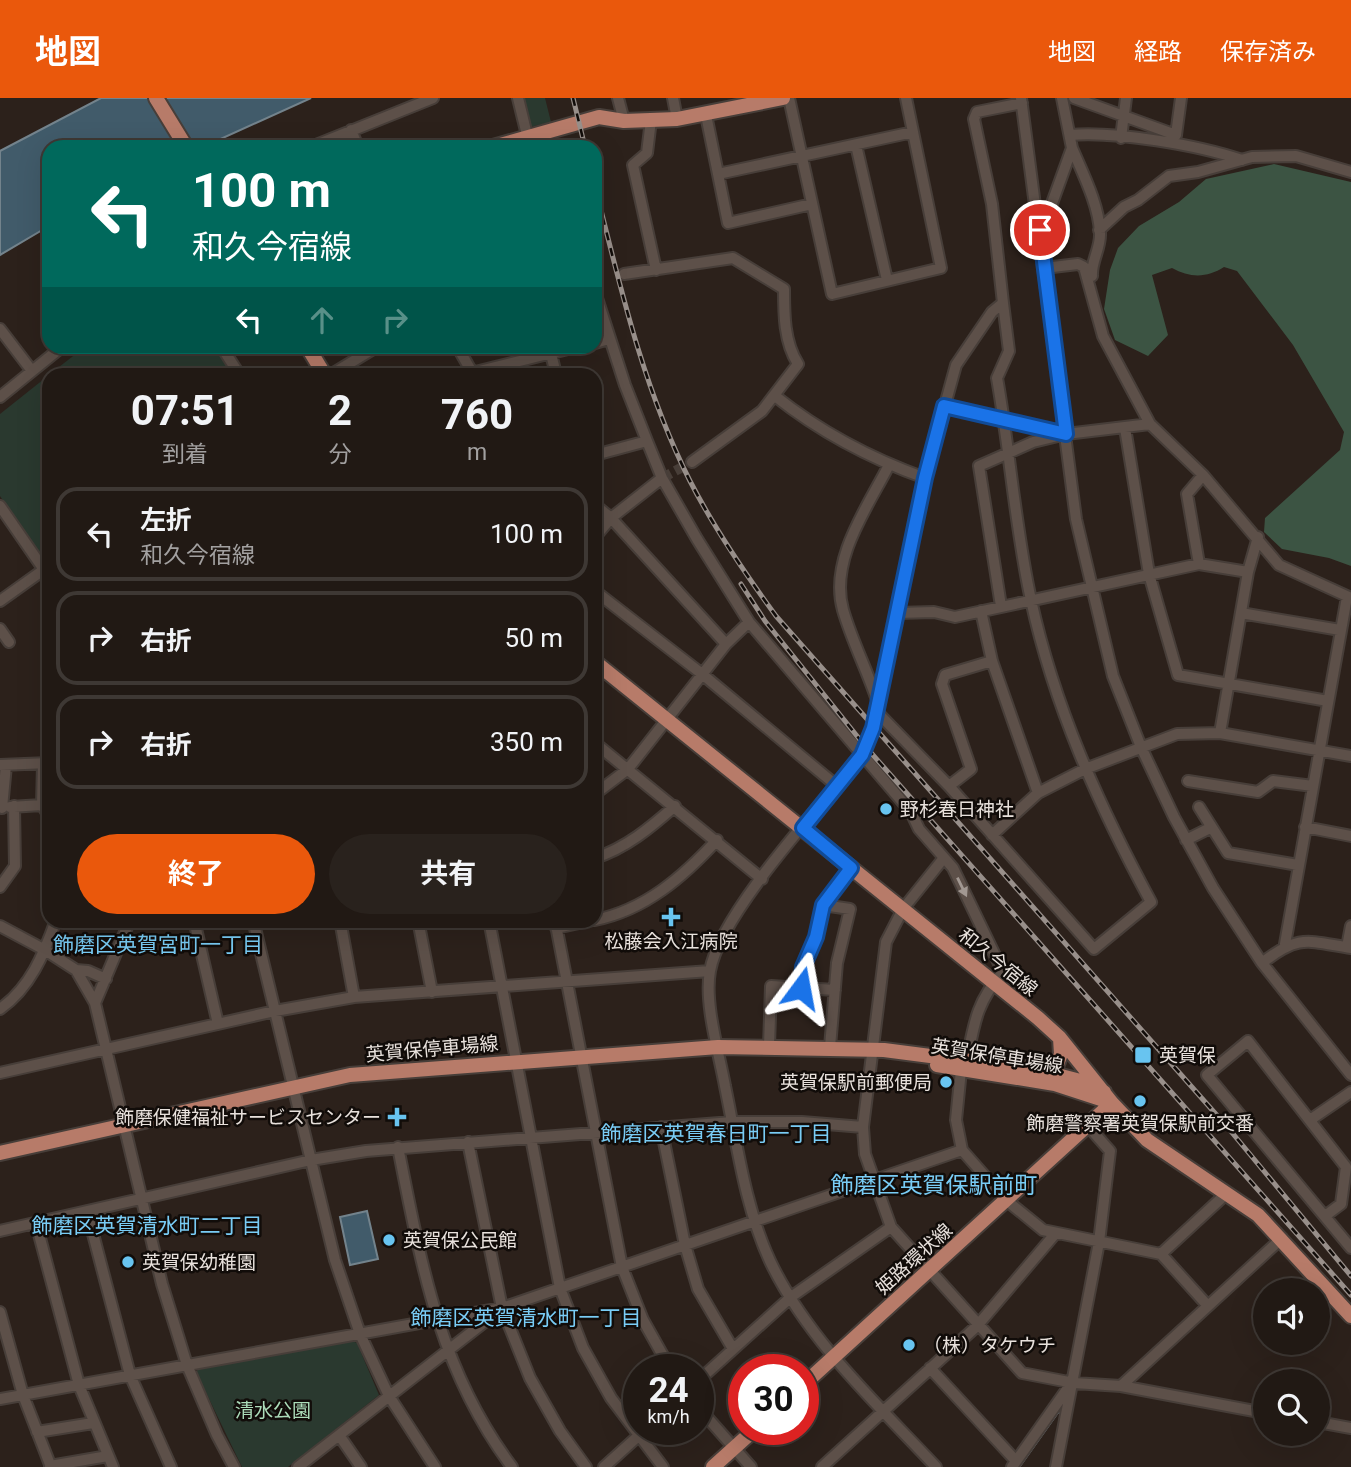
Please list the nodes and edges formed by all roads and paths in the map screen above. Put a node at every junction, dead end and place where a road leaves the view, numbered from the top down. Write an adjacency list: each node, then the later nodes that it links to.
1 (156, 98): 26 (main road)
2 (433, 98): 20 (street)
3 (518, 98): 22 (street)
4 (618, 98): 19 (street)
5 (673, 98): 17 (street)
6 (783, 98): 14 (main road)
7 (789, 98): 33 (street)
8 (906, 98): 21 (street)
9 (1062, 98): 23 (street)
10 (1074, 98): 16 (street)
11 (1126, 98): 16 (street)
12 (1181, 98): 24 (street)
13 (1021, 100): 38 (street); 44 (street)
14 (732, 103): 15 (main road)
15 (706, 115): 17 (main road); 36 (street)
16 (1124, 115): 24 (street); 25 (street)
17 (677, 119): 18 (main road)
18 (652, 120): 19 (main road); 41 (street)
19 (624, 121): 22 (main road)
20 (351, 130): 27 (street); 28 (street)
21 (914, 132): 31 (street); 43 (street)
22 (527, 135): 29 (main road)
23 (1070, 135): 25 (street); 32 (street)
24 (1176, 135): 30 (street)
25 (1121, 138): 30 (street)
26 (182, 140)
27 (327, 140)
28 (355, 140)
29 (513, 140)
30 (1190, 142): 34 (street)
31 (856, 145): 33 (street); 43 (street)
32 (1072, 148): 38 (street); 39 (street)
33 (802, 156): 36 (street); 37 (street)
34 (1247, 158): 35 (street); 39 (street)
35 (1351, 172)
36 (718, 174): 37 (street)
37 (812, 204): 43 (street)
38 (1037, 211): 40 (street)
39 (1099, 230): 60 (street)
40 (1044, 268): 60 (street); 62 (street)
41 (656, 270): 42 (street); 56 (street)
42 (624, 274)
43 (887, 280)
44 (1003, 303): 58 (street); 59 (street)
45 (602, 316): 47 (street)
46 (0, 329): 55 (street)
47 (609, 339): 48 (street); 63 (street)
48 (602, 341)
49 (53, 354): 55 (street)
50 (364, 354): 52 (street)
51 (551, 354): 53 (street); 54 (street)
52 (342, 368)
53 (495, 368)
54 (554, 368)
55 (32, 371): 57 (street)
56 (775, 396): 66 (street); 67 (street)
57 (0, 397)
58 (944, 406): 59 (street); 70 (street)
59 (1004, 421): 62 (street); 65 (street)
60 (1150, 424): 61 (street); 68 (street)
61 (1125, 428): 62 (street); 80 (street)
62 (1066, 434): 65 (street); 81 (street)
63 (647, 441): 64 (street); 69 (street)
64 (602, 453)
65 (1008, 453): 84 (street); 86 (street)
66 (692, 462)
67 (889, 466): 70 (street); 100 (street)
68 (1203, 475): 75 (street); 77 (street)
69 (662, 478): 73 (street); 90 (street)
70 (925, 478): 88 (street)
71 (1, 510): 76 (street)
72 (602, 511): 73 (street)
73 (611, 518): 74 (street); 94 (street)
74 (602, 529)
75 (1258, 537): 78 (street); 83 (street)
76 (42, 564)
77 (1199, 564): 78 (street); 80 (street)
78 (1248, 572): 89 (street)
79 (42, 574): 85 (street)
80 (1149, 574): 81 (street); 98 (street)
81 (1090, 586): 84 (street); 103 (street)
82 (602, 596): 97 (street)
83 (1349, 597): 92 (street)
84 (1031, 600): 86 (street); 111 (street)
85 (0, 601)
86 (1001, 606): 87 (street)
87 (981, 611): 88 (street); 95 (street)
88 (897, 613): 100 (street)
89 (1241, 613): 92 (street); 98 (street)
90 (749, 622): 94 (street); 106 (street)
91 (0, 629): 93 (street)
92 (1340, 630): 99 (street)
93 (9, 642)
94 (726, 644): 97 (street)
95 (992, 661): 114 (street); 117 (street)
96 (602, 668): 101 (main road, 和久今宿線)
97 (702, 674): 101 (street); 113 (street)
98 (1228, 684): 99 (street); 102 (street)
99 (1328, 701): 105 (street)
100 (877, 707): 106 (street); 114 (street)
101 (667, 720): 110 (street); 124 (main road, 和久今宿線)
102 (1220, 733): 103 (street); 105 (street)
103 (1140, 747): 111 (street); 129 (street)
104 (602, 749): 110 (street)
105 (1320, 750): 107 (street); 115 (street)
106 (862, 755): 113 (street); 131 (street)
107 (1351, 756)
108 (42, 763): 109 (street)
109 (3, 765): 122 (street)
110 (628, 769): 116 (street); 120 (street)
111 (1085, 769): 117 (street); 126 (street)
112 (1188, 781): 115 (street)
113 (837, 786): 124 (street)
114 (949, 786): 126 (street)
115 (1313, 786): 123 (street)
116 (602, 789)
117 (1038, 793): 126 (street)
118 (42, 805): 119 (street)
119 (14, 806): 122 (street); 135 (street)
120 (674, 806): 128 (street); 130 (street)
121 (1199, 807): 125 (street)
122 (1, 808)
123 (1305, 827): 127 (street); 132 (street)
124 (803, 828): 133 (main road, 和久今宿線); 134 (street)
125 (1210, 828): 129 (street); 132 (street)
126 (992, 835)
127 (1351, 836)
128 (717, 840): 134 (street); 138 (street)
129 (1186, 840): 152 (street)
130 (602, 856)
131 (943, 859): 137 (street); 157 (street, one-way to 157)
132 (1298, 865): 149 (street)
133 (851, 868): 136 (street); 137 (main road, 和久今宿線)
134 (762, 879): 154 (street)
135 (0, 887)
136 (823, 905): 159 (street); 160 (street)
137 (903, 909): 157 (main road, 和久今宿線); 172 (street)
138 (602, 917)
139 (0, 926): 151 (street)
140 (1351, 926): 150 (street)
141 (53, 928): 151 (street)
142 (127, 928): 155 (street)
143 (196, 928): 166 (street)
144 (255, 928): 165 (street)
145 (341, 928): 162 (street)
146 (420, 928): 161 (street)
147 (491, 928): 158 (street)
148 (557, 928): 156 (street)
149 (1285, 944): 150 (street); 152 (street)
150 (1349, 948)
151 (46, 950): 153 (street); 164 (street)
152 (1262, 963): 178 (street)
153 (76, 971): 155 (street); 163 (street)
154 (710, 971): 156 (street); 169 (street)
155 (106, 979): 163 (street)
156 (567, 982): 158 (street); 173 (street)
157 (993, 983): 167 (main road, 和久今宿線); 175 (street)
158 (502, 987): 161 (street); 174 (street)
159 (801, 988): 160 (street); 168 (street)
160 (835, 990): 170 (street)
161 (432, 992): 162 (street)
162 (354, 997): 165 (street)
163 (95, 1003): 171 (street)
164 (0, 1009)
165 (275, 1011): 166 (street); 179 (street)
166 (218, 1024): 171 (street)
167 (1060, 1038): 176 (main road); 181 (main road, 和久今宿線)
168 (769, 1046): 169 (main road, 英賀保停車場線); 170 (main road, 英賀保停車場線)
169 (718, 1047): 173 (main road, 英賀保停車場線); 183 (street)
170 (830, 1047): 172 (main road, 英賀保停車場線)
171 (105, 1050): 177 (street); 184 (street)
172 (874, 1052): 175 (main road, 英賀保停車場線); 187 (street)
173 (581, 1057): 174 (main road, 英賀保停車場線); 188 (street)
174 (516, 1061): 179 (main road, 英賀保停車場線); 189 (street)
175 (964, 1065): 176 (main road, 英賀保停車場線); 181 (main road, 英賀保停車場線); 192 (street)
176 (1038, 1070): 181 (main road, 英賀保停車場線)
177 (0, 1073)
178 (1351, 1075)
179 (292, 1086): 184 (main road, 英賀保停車場線); 194 (street)
180 (1351, 1092): 182 (street)
181 (1108, 1098): 185 (main road, 姫路環状線); 196 (main road, 和久今宿線)
182 (1310, 1120): 200 (street); 200 (street)
183 (732, 1122): 186 (street); 187 (street); 201 (street)
184 (123, 1124): 193 (main road, 英賀保停車場線); 197 (street)
185 (1088, 1126): 198 (main road, 姫路環状線); 207 (street)
186 (661, 1127): 188 (street); 208 (street)
187 (863, 1127): 195 (street)
188 (596, 1132): 189 (street); 211 (street)
189 (531, 1137): 190 (street); 213 (street)
190 (468, 1142): 191 (street); 216 (street)
191 (398, 1147): 194 (street); 219 (street)
192 (962, 1150): 195 (street); 198 (street)
193 (0, 1153)
194 (311, 1160): 197 (street); 221 (street)
195 (874, 1181): 201 (street); 203 (street)
196 (1227, 1193): 206 (main road, 和久今宿線); 210 (street)
197 (141, 1199): 199 (street); 226 (street)
198 (1006, 1200): 205 (street); 212 (main road, 姫路環状線)
199 (87, 1211): 202 (street); 230 (street)
200 (1325, 1216): 209 (street)
201 (756, 1221): 208 (street); 214 (street)
202 (36, 1223): 204 (street); 232 (street)
203 (891, 1227): 212 (street); 214 (street)
204 (0, 1231)
205 (1055, 1234): 207 (street); 220 (street)
206 (1282, 1238): 215 (street); 218 (main road, 和久今宿線)
207 (1099, 1242): 210 (street); 231 (street)
208 (685, 1245): 211 (street); 222 (street)
209 (1351, 1248)
210 (1161, 1254): 215 (street)
211 (622, 1267): 213 (street); 224 (street)
212 (929, 1271): 220 (street); 225 (main road, 姫路環状線)
213 (560, 1288): 216 (street); 239 (street)
214 (791, 1297): 222 (street); 225 (street)
215 (1208, 1306): 233 (street)
216 (502, 1308): 219 (street); 223 (street); 261 (street)
217 (0, 1312): 234 (street)
218 (1351, 1317)
219 (436, 1321): 221 (street); 223 (street)
220 (977, 1325): 228 (street); 231 (street)
221 (360, 1334): 226 (street); 235 (street)
222 (733, 1349): 227 (street)
223 (446, 1351): 235 (street); 260 (street)
224 (662, 1354)
225 (835, 1356): 229 (main road, 姫路環状線); 237 (street)
226 (187, 1365): 230 (street); 256 (street)
227 (714, 1366)
228 (930, 1368): 237 (street); 252 (street)
229 (819, 1370)
230 (130, 1375): 232 (street); 255 (street)
231 (1072, 1382): 233 (street); 252 (street); 268 (street)
232 (79, 1385): 234 (street); 240 (street)
233 (1121, 1386): 238 (street)
234 (23, 1395): 236 (street); 244 (street)
235 (389, 1396): 245 (street); 259 (street)
236 (0, 1399)
237 (884, 1411): 251 (street); 267 (street)
238 (1253, 1411)
239 (623, 1412)
240 (93, 1423): 244 (street); 250 (street)
241 (1330, 1424): 243 (street)
242 (714, 1425): 249 (street)
243 (1351, 1428)
244 (37, 1432): 253 (street)
245 (339, 1435): 257 (street); 258 (street)
246 (629, 1445): 262 (street)
247 (649, 1445): 263 (street)
248 (737, 1445): 249 (main road)
249 (734, 1448): 264 (main road); 265 (street)
250 (108, 1456): 253 (street); 254 (street)
251 (835, 1463): 266 (street)
252 (1014, 1464)
253 (51, 1467)
254 (113, 1467)
255 (171, 1467)
256 (234, 1467)
257 (298, 1467)
258 (361, 1467)
259 (435, 1467)
260 (512, 1467)
261 (586, 1467)
262 (604, 1467)
263 (663, 1467)
264 (713, 1467)
265 (751, 1467)
266 (822, 1467)
267 (936, 1467)
268 (1056, 1467)

